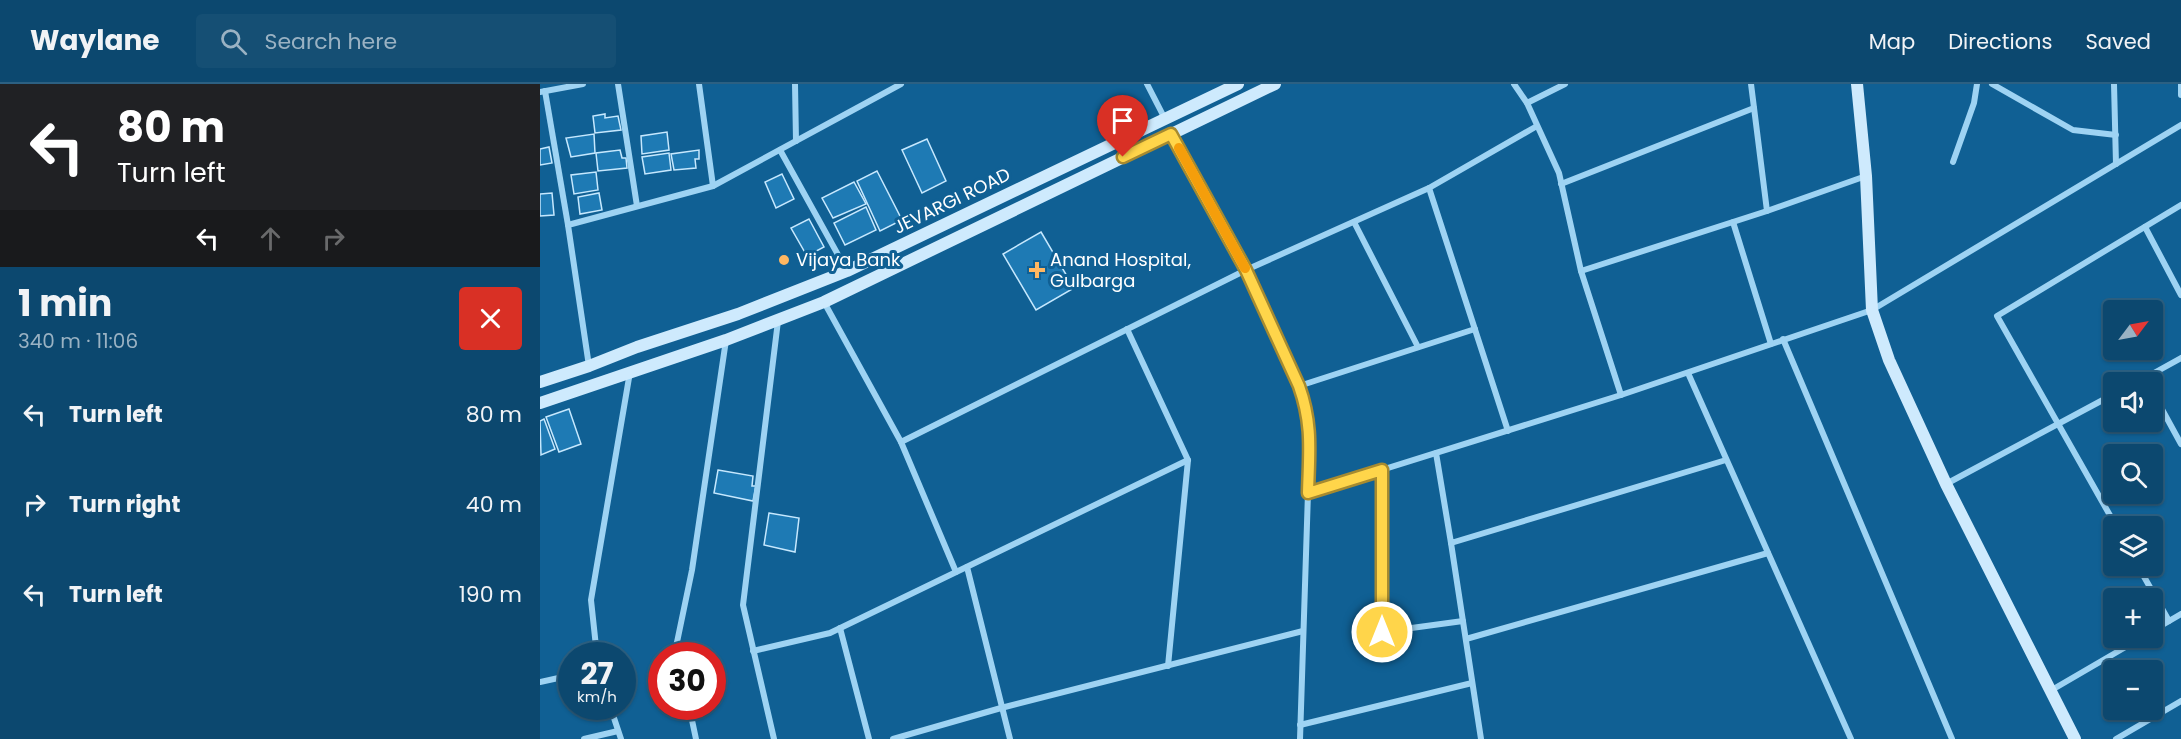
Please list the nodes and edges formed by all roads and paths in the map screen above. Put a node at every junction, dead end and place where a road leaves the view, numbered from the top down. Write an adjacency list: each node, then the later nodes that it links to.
1 (582, 84): 17 (street)
2 (618, 84): 35 (street)
3 (699, 84): 32 (street)
4 (795, 84): 26 (street)
5 (901, 84): 26 (street)
6 (1147, 84): 21 (street)
7 (1238, 84): 21 (main road, JEVARGI ROAD)
8 (1275, 84): 24 (main road)
9 (1515, 84): 19 (street)
10 (1565, 84): 19 (street)
11 (1751, 84): 20 (street)
12 (1857, 84): 30 (main road)
13 (1977, 84): 28 (street)
14 (1992, 84): 25 (street)
15 (2114, 84): 25 (street)
16 (2181, 84): 18 (street)
17 (542, 92): 39 (street)
18 (2181, 95)
19 (1527, 103): 23 (street)
20 (1754, 108): 31 (street); 36 (street)
21 (1165, 119): 42 (main road, JEVARGI ROAD)
22 (2181, 124): 29 (street)
23 (1537, 126): 31 (street); 33 (street)
24 (1171, 134): 41 (street); 45 (main road)
25 (2116, 135): 29 (street)
26 (796, 141): 27 (street)
27 (780, 150): 32 (street); 42 (street)
28 (1953, 162)
29 (2116, 164): 46 (street)
30 (1866, 176): 36 (street); 46 (main road)
31 (1561, 184): 43 (street)
32 (713, 186): 35 (street)
33 (1429, 188): 37 (street); 48 (street)
34 (2181, 205): 40 (street)
35 (637, 206): 39 (street)
36 (1767, 211): 38 (street)
37 (1354, 222): 41 (street); 53 (street)
38 (1733, 222): 43 (street); 52 (street)
39 (568, 225): 55 (street)
40 (2145, 227): 44 (street); 65 (street)
41 (1246, 270): 49 (street); 60 (street)
42 (847, 271): 55 (main road, JEVARGI ROAD)
43 (1581, 271): 61 (street)
44 (2181, 295)
45 (824, 302): 47 (main road); 67 (street)
46 (1872, 310): 50 (street); 73 (main road)
47 (778, 321): 51 (main road); 91 (street)
48 (1475, 328): 53 (street); 66 (street)
49 (1127, 329): 67 (street); 70 (street)
50 (1783, 339): 52 (street); 113 (street)
51 (726, 340): 56 (main road); 89 (street)
52 (1771, 344): 58 (street)
53 (1418, 347): 60 (street)
54 (2181, 358): 57 (street)
55 (589, 366): 59 (main road, JEVARGI ROAD)
56 (630, 372): 63 (main road); 88 (street)
57 (2159, 372)
58 (1688, 373): 61 (street); 71 (street)
59 (540, 382)
60 (1299, 386): 74 (street)
61 (1621, 395): 66 (street)
62 (2103, 400): 65 (street)
63 (540, 403)
64 (2163, 412): 68 (street)
65 (2058, 423): 73 (street); 75 (street)
66 (1508, 431): 69 (street)
67 (902, 442): 79 (street)
68 (2181, 444)
69 (1436, 453): 72 (street); 76 (street)
70 (1188, 460): 78 (street); 92 (street)
71 (1726, 460): 76 (street); 77 (street)
72 (1382, 470): 74 (street); 82 (street)
73 (1946, 484): 96 (main road)
74 (1308, 493): 86 (street)
75 (2110, 516)
76 (1452, 543): 82 (street)
77 (1768, 554): 87 (street); 112 (street)
78 (967, 567): 79 (street); 98 (street)
79 (956, 572): 85 (street)
80 (2144, 576): 83 (street)
81 (2181, 614): 83 (street)
82 (1463, 621): 87 (street)
83 (2169, 621): 84 (street)
84 (2163, 625)
85 (840, 628): 91 (street); 107 (street)
86 (1303, 631): 92 (street); 101 (street)
87 (1466, 639): 95 (street)
88 (596, 642)
89 (677, 642)
90 (2124, 648): 96 (street)
91 (753, 651): 106 (street)
92 (1168, 666): 98 (street)
93 (558, 678): 94 (street)
94 (540, 682)
95 (1472, 683): 101 (street); 111 (street)
96 (2050, 692): 114 (main road)
97 (2181, 701): 115 (street)
98 (1001, 708): 108 (street); 109 (street)
99 (614, 720): 102 (street)
100 (692, 720): 105 (street)
101 (1300, 724): 110 (street)
102 (618, 731): 103 (street); 104 (street)
103 (584, 739)
104 (621, 739)
105 (696, 739)
106 (774, 739)
107 (869, 739)
108 (893, 739)
109 (1010, 739)
110 (1300, 739)
111 (1480, 739)
112 (1851, 739)
113 (1952, 739)
114 (2075, 739)
115 (2116, 739)

